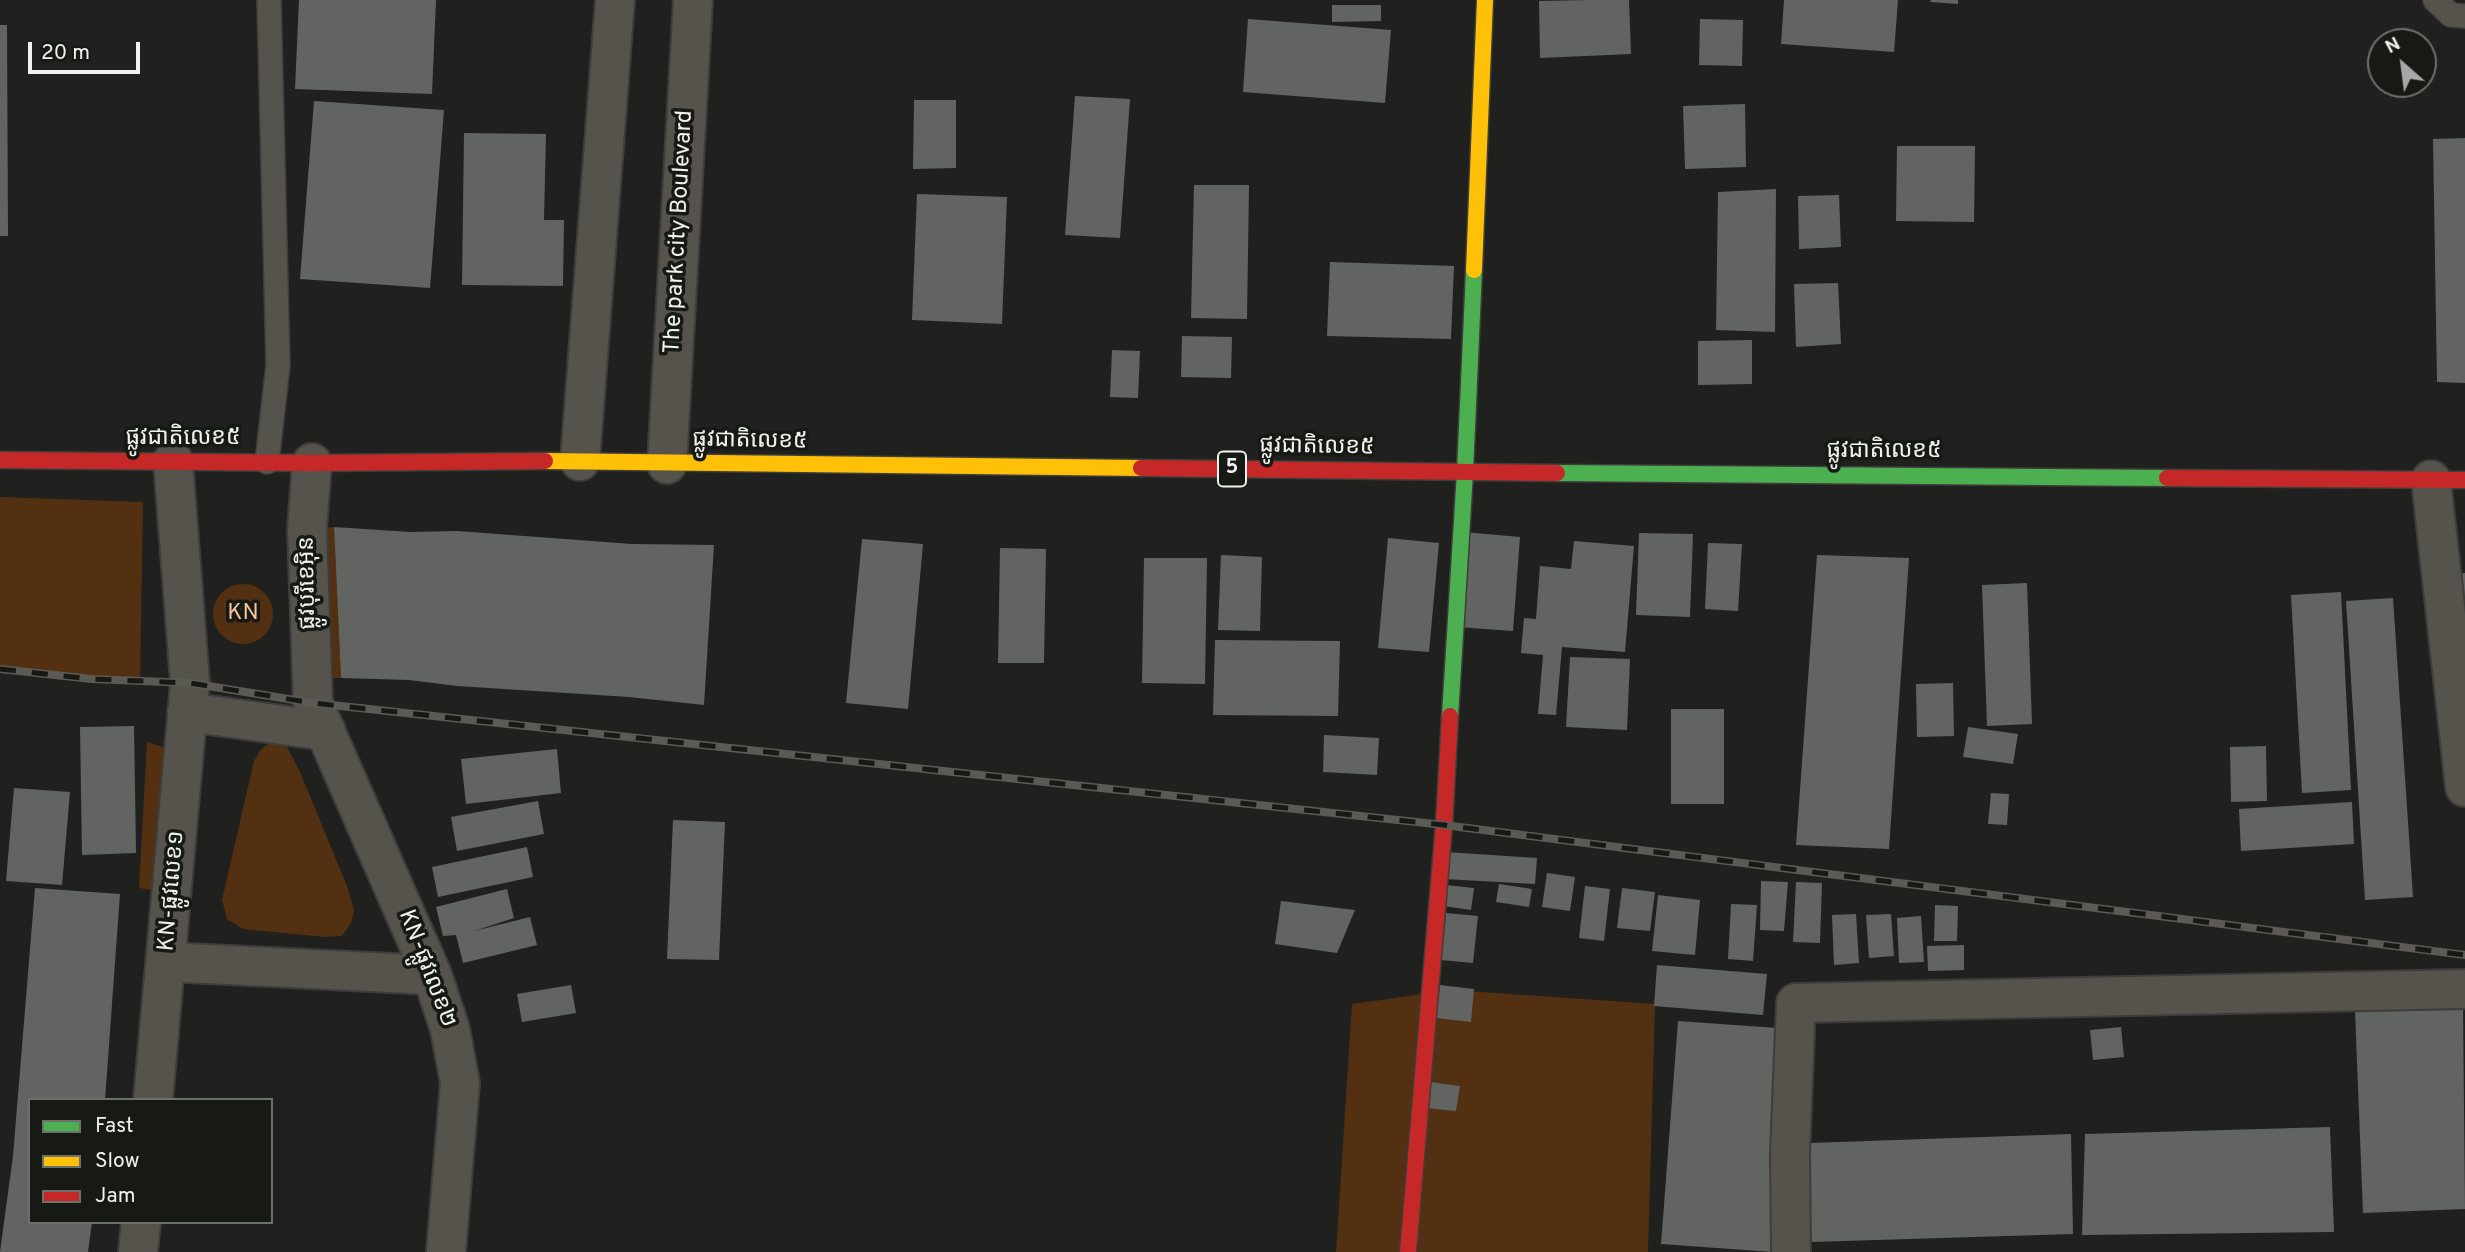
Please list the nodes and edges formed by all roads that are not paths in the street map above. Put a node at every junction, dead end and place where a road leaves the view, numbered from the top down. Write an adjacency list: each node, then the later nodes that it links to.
1 (270, 0): 10 (lane)
2 (615, 0): 9 (street)
3 (693, 0): 12 (street, The park city Boulevard)
4 (1485, 0): 13 (main road)
5 (2435, 0): 6 (lane)
6 (2465, 16)
7 (0, 460): 8 (main road, ផ្លូវជាតិលេខ៥ / 5)
8 (173, 461): 10 (main road, ផ្លូវជាតិលេខ៥ / 5); 15 (street)
9 (580, 461): 11 (main road, ផ្លូវជាតិលេខ៥ / 5); 12 (main road, ផ្លូវជាតិលេខ៥ / 5)
10 (267, 462): 11 (main road, ផ្លូវជាតិលេខ៥ / 5)
11 (312, 463): 16 (street, ផ្លូវបុរីខេអ៊ិន)
12 (667, 464): 13 (main road, ផ្លូវជាតិលេខ៥ / 5)
13 (1465, 472): 14 (main road, ផ្លូវជាតិលេខ៥ / 5); 25 (main road)
14 (2448, 480): 17 (street)
15 (189, 697): 16 (street); 18 (street, KN-ផ្លូវលេខ១)
16 (319, 717): 19 (street, KN-ផ្លូវលេខ២)
17 (2465, 788)
18 (167, 962): 19 (street); 21 (street, KN-ផ្លូវលេខ១)
19 (432, 975): 24 (street, KN-ផ្លូវលេខ២)
20 (2465, 989): 26 (street)
21 (153, 1098)
22 (141, 1224): 23 (street)
23 (138, 1252)
24 (446, 1252)
25 (1408, 1252)
26 (1791, 1252)

